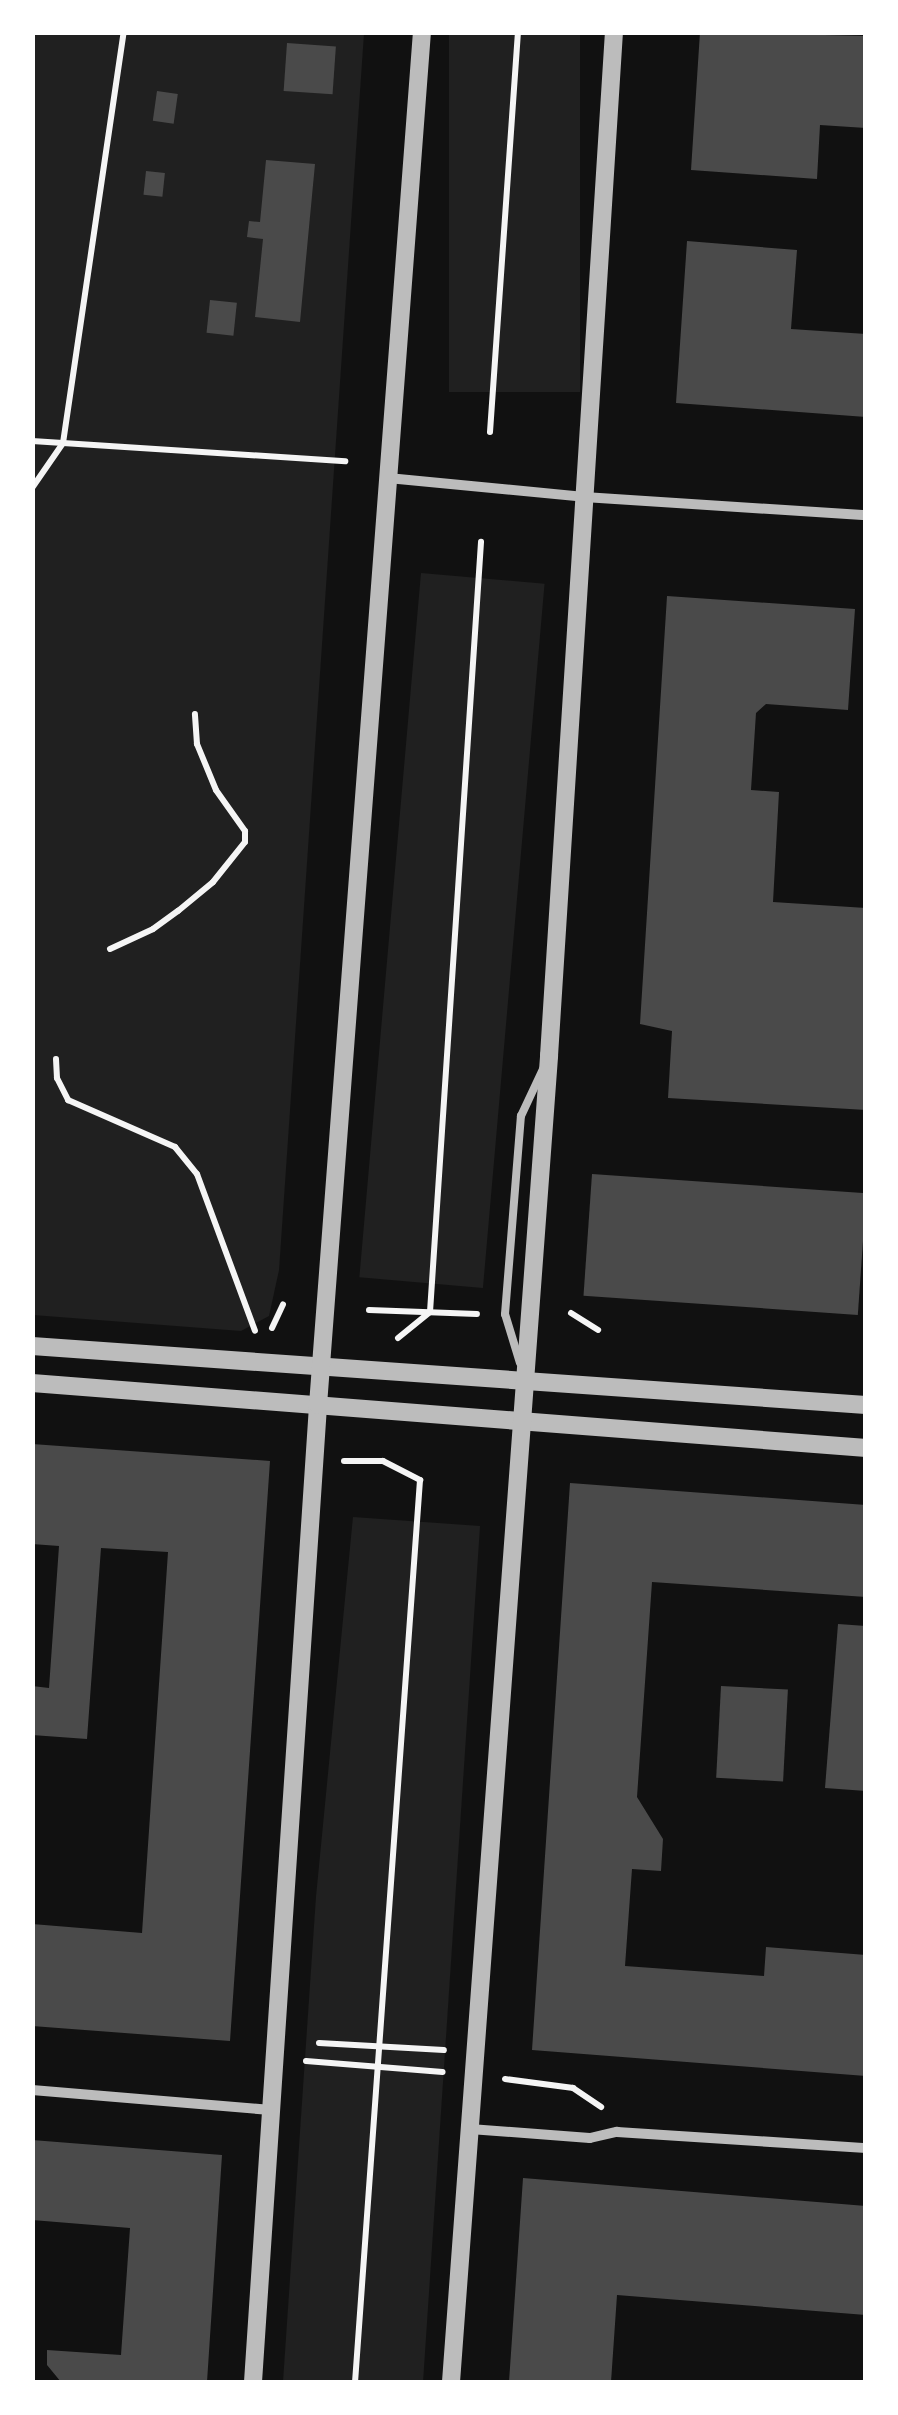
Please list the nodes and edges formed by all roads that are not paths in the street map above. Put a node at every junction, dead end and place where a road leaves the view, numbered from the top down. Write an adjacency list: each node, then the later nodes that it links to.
1 (422, 32): 3 (street)
2 (614, 32): 4 (street)
3 (388, 478): 4 (street); 7 (street)
4 (584, 497): 5 (street); 8 (street)
5 (866, 515)
6 (32, 1346): 7 (street)
7 (322, 1366): 8 (street); 10 (street)
8 (526, 1382): 11 (street); 12 (street)
9 (32, 1383): 10 (street)
10 (318, 1405): 12 (street); 15 (street)
11 (866, 1405)
12 (522, 1422): 13 (street); 16 (street)
13 (866, 1448)
14 (32, 2090): 15 (street)
15 (271, 2110): 18 (street)
16 (470, 2128): 17 (street); 19 (street)
17 (866, 2148)
18 (253, 2382)
19 (451, 2382)

